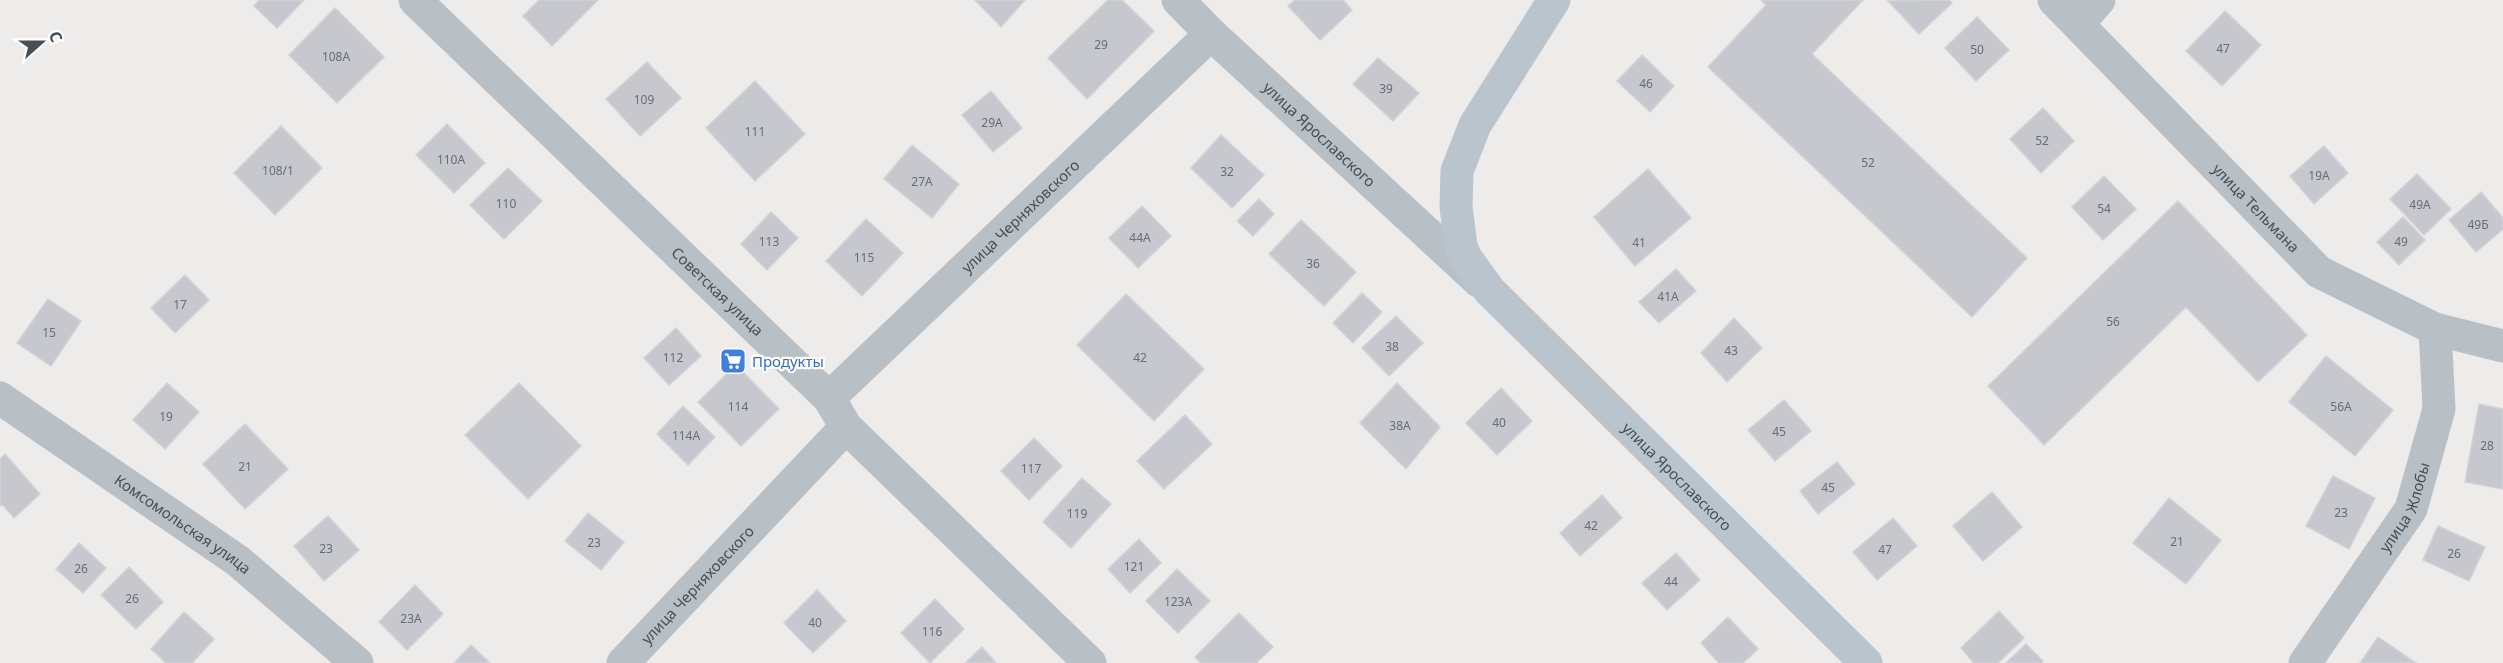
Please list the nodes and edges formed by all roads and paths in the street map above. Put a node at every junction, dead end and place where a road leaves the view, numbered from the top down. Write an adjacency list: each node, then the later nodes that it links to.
1 (416, 0): 11 (street, Советская улица)
2 (1178, 0): 6 (street, улица Ярославского)
3 (1554, 0): 7 (street, улица Ярославского)
4 (2054, 0): 5 (street, улица Тельмана)
5 (2089, 12): 8 (street, улица Тельмана)
6 (1211, 34): 7 (street, улица Ярославского); 11 (street, улица Черняховского)
7 (1489, 290): 16 (street, улица Ярославского)
8 (2435, 330): 9 (street, улица Тельмана); 17 (street, улица Жлобы)
9 (2503, 346)
10 (0, 398): 13 (street, Комсомольская улица)
11 (829, 398): 12 (street, Советская улица)
12 (846, 427): 14 (street, улица Черняховского); 15 (street, Советская улица)
13 (357, 663)
14 (623, 663)
15 (1090, 663)
16 (1866, 663)
17 (2305, 663)

